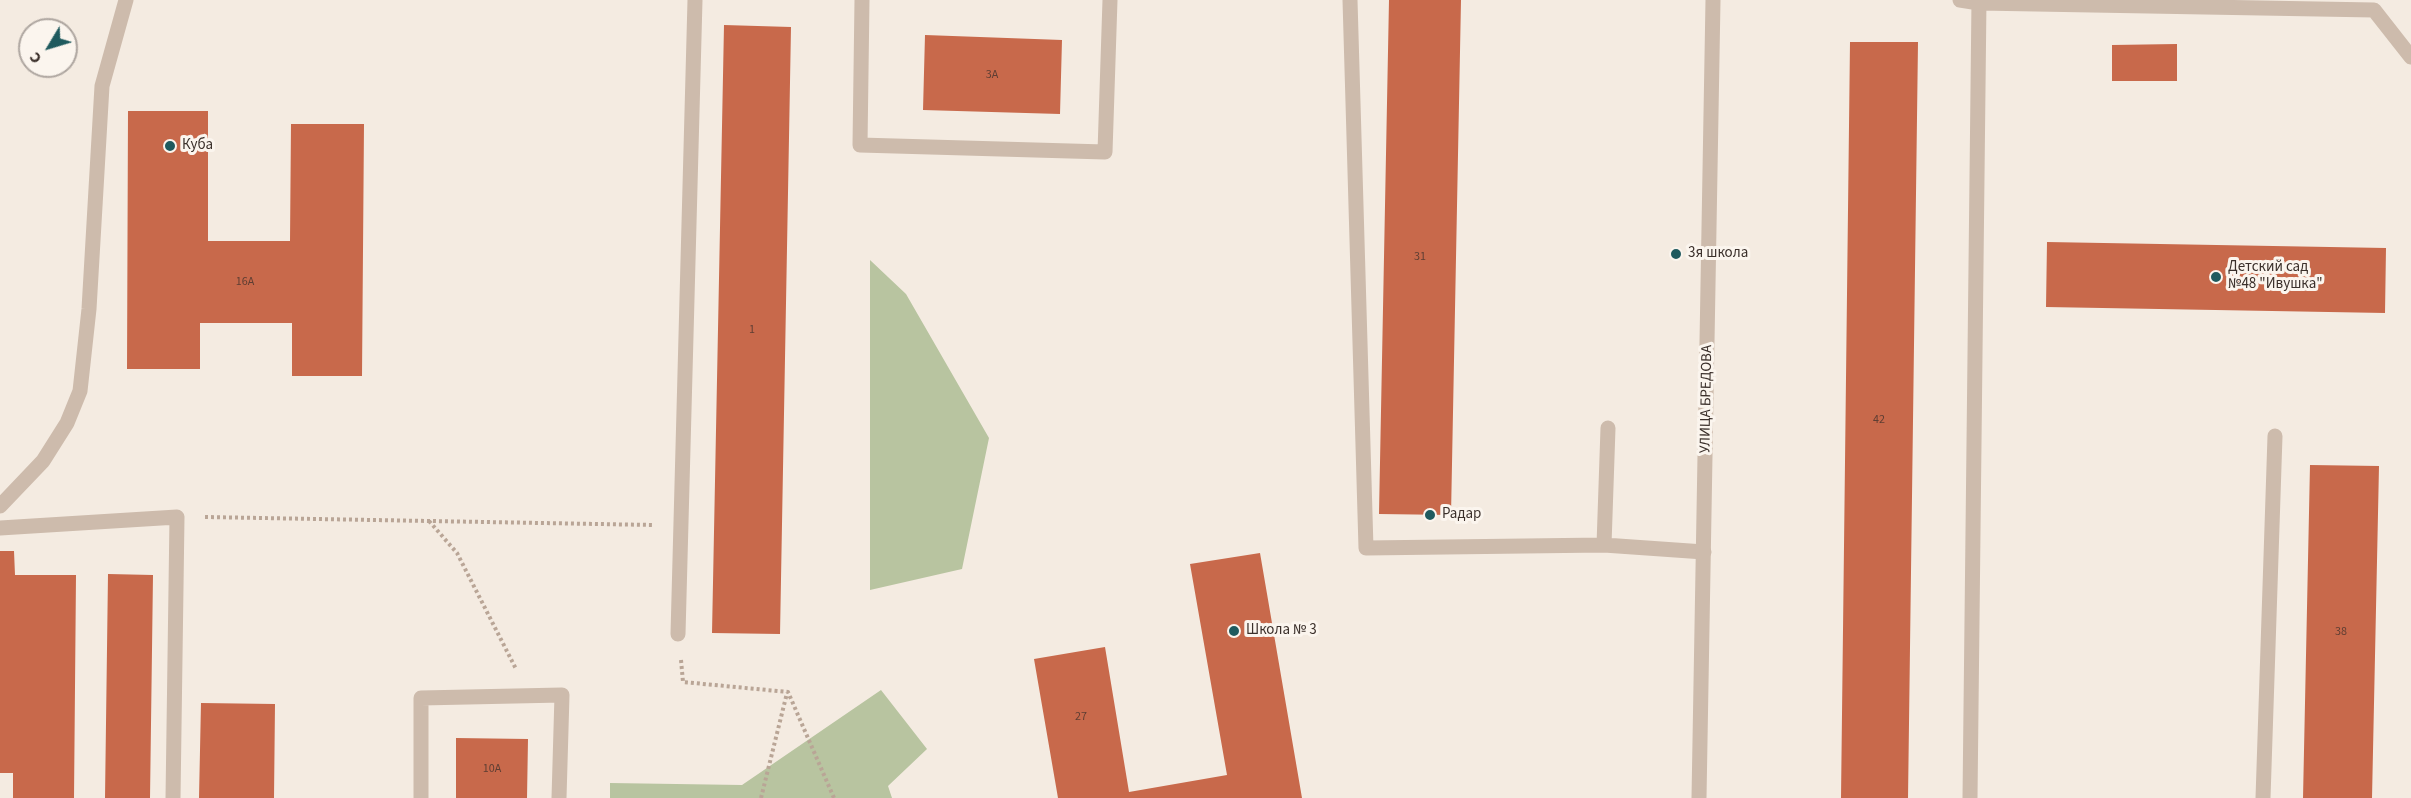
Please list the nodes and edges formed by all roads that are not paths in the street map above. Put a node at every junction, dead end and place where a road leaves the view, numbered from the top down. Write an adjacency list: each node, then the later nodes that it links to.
1 (126, 0): 13 (street)
2 (695, 0): 17 (street)
3 (862, 0): 4 (street)
4 (1110, 0)
5 (1350, 0): 15 (street)
6 (1713, 0): 16 (street, УЛИЦА БРЕДОВА)
7 (1960, 0): 8 (street)
8 (1979, 2): 9 (street); 22 (street)
9 (2374, 5): 10 (street)
10 (2411, 57)
11 (1608, 428): 15 (street)
12 (2275, 436): 23 (street)
13 (0, 506)
14 (0, 528): 18 (street)
15 (1604, 544): 16 (street)
16 (1704, 552): 21 (street, УЛИЦА БРЕДОВА)
17 (678, 634)
18 (173, 798)
19 (421, 798): 20 (street)
20 (559, 798)
21 (1699, 798)
22 (1970, 798)
23 (2263, 798)

